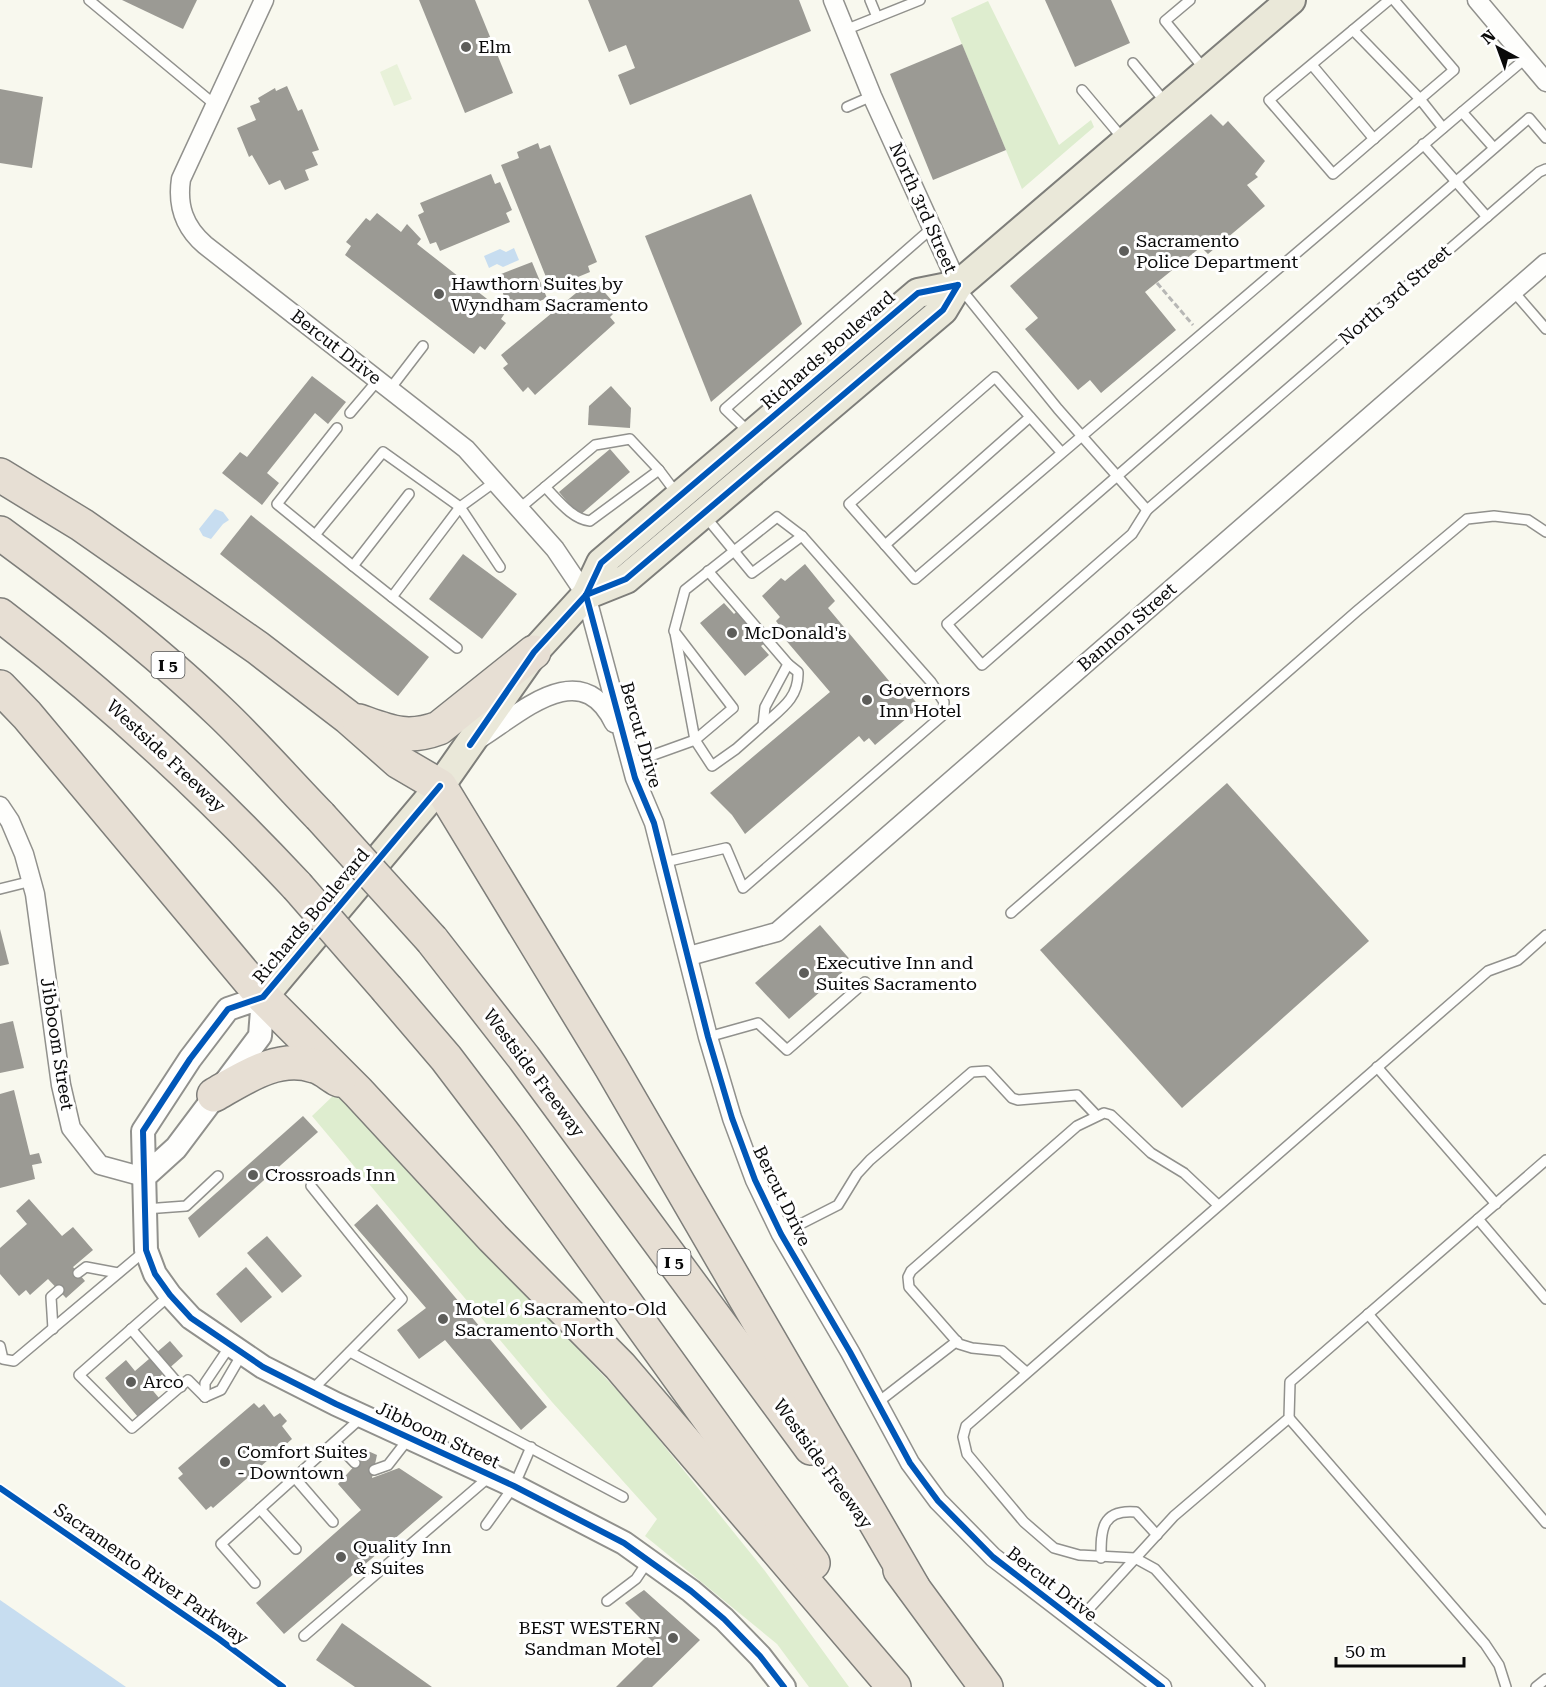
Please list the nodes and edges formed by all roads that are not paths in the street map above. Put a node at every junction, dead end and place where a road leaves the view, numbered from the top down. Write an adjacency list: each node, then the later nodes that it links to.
1 (89, 0): 22 (lane)
2 (264, 0): 22 (street, Bercut Drive)
3 (833, 0): 12 (street, North 3rd Street)
4 (870, 0): 11 (lane)
5 (920, 0): 11 (lane)
6 (1190, 0): 17 (lane)
7 (1291, 0): 17 (main road, Richards Boulevard)
8 (1389, 0): 13 (lane)
9 (1394, 0): 21 (lane)
10 (1477, 0): 14 (street)
11 (877, 17): 12 (lane)
12 (845, 30): 20 (street, North 3rd Street)
13 (1353, 30): 16 (lane); 21 (lane)
14 (1526, 58): 18 (street); 25 (lane)
15 (1133, 63): 23 (lane)
16 (1312, 65): 28 (lane); 28 (lane)
17 (1207, 72): 23 (main road, Richards Boulevard)
18 (1546, 82)
19 (1082, 90): 29 (lane)
20 (872, 96): 24 (lane); 35 (street, North 3rd Street)
21 (1420, 99): 26 (lane); 28 (lane)
22 (214, 104): 41 (street, Bercut Drive)
23 (1168, 105): 29 (main road, Richards Boulevard)
24 (847, 107)
25 (1462, 112): 26 (lane); 31 (lane)
26 (1443, 128): 30 (lane)
27 (1546, 138): 31 (lane)
28 (1374, 139)
29 (1126, 142): 37 (main road, Richards Boulevard)
30 (1423, 144): 33 (lane); 46 (lane)
31 (1494, 148): 33 (lane)
32 (1546, 169): 34 (lane, North 3rd Street)
33 (1456, 182): 34 (lane); 50 (lane)
34 (1487, 217): 57 (lane, North 3rd Street)
35 (932, 228): 37 (street, North 3rd Street); 45 (lane)
36 (1546, 263): 38 (street, Bannon Street)
37 (958, 285): 45 (main road, Richards Boulevard); 46 (lane, North 3rd Street); 58 (main road, Richards Boulevard)
38 (1513, 291): 39 (lane); 88 (street, Bannon Street)
39 (1546, 329)
40 (423, 346): 41 (lane)
41 (384, 384): 42 (lane); 51 (street, Bercut Drive)
42 (350, 413)
43 (1030, 417): 47 (lane); 63 (lane); 63 (lane)
44 (338, 428): 61 (lane)
45 (753, 436): 54 (main road, Richards Boulevard)
46 (1083, 438): 47 (lane); 50 (lane, North 3rd Street)
47 (1062, 453): 63 (lane)
48 (659, 470): 52 (lane); 52 (lane); 54 (lane)
49 (0, 476): 76 (highway)
50 (1117, 476): 57 (lane, North 3rd Street); 57 (lane)
51 (496, 481): 55 (lane); 56 (street, Bercut Drive)
52 (545, 487): 56 (lane)
53 (409, 494): 65 (lane)
54 (680, 498): 68 (main road, Richards Boulevard)
55 (460, 507): 61 (lane); 66 (lane); 69 (lane)
56 (520, 508): 68 (street, Bercut Drive)
57 (1147, 510)
58 (704, 515): 64 (lane); 68 (main road, Richards Boulevard)
59 (1546, 531): 86 (lane)
60 (0, 533): 144 (highway, Westside Freeway / I 5, bridge)
61 (315, 535): 65 (lane)
62 (801, 536): 64 (lane); 64 (lane); 83 (lane)
63 (885, 545)
64 (734, 551): 67 (lane)
65 (353, 566): 69 (lane)
66 (500, 567)
67 (708, 571): 71 (lane); 74 (lane)
68 (586, 595): 73 (main road, Richards Boulevard); 80 (street, Bercut Drive)
69 (392, 597): 72 (lane)
70 (0, 615): 151 (highway, Westside Freeway, bridge)
71 (674, 631): 78 (lane); 78 (lane)
72 (457, 648)
73 (534, 652): 76 (highway); 79 (main road, Richards Boulevard)
74 (788, 664): 77 (lane); 77 (lane)
75 (0, 687): 90 (highway)
76 (349, 718): 81 (highway)
77 (763, 725): 78 (lane)
78 (695, 740): 80 (lane)
79 (470, 745): 80 (street); 81 (main road, Richards Boulevard)
80 (628, 755): 83 (street, Bercut Drive)
81 (440, 786): 90 (main road, Richards Boulevard); 144 (highway)
82 (0, 806): 84 (street, Jibboom Street)
83 (665, 862): 88 (street, Bercut Drive)
84 (32, 881): 85 (lane); 98 (street, Jibboom Street)
85 (0, 889)
86 (1011, 913)
87 (1546, 935): 92 (lane)
88 (689, 956): 91 (street, Bercut Drive)
89 (865, 982): 91 (lane)
90 (263, 997): 93 (highway); 94 (street, Richards Boulevard); 98 (street, Richards Boulevard)
91 (708, 1037): 104 (street, Bercut Drive)
92 (1377, 1067): 100 (lane); 101 (lane)
93 (358, 1092): 94 (highway); 150 (highway)
94 (214, 1095): 98 (street, Richards Boulevard)
95 (1096, 1115): 101 (lane); 104 (lane); 114 (lane)
96 (1546, 1160): 100 (lane)
97 (218, 1176): 102 (lane)
98 (144, 1177): 102 (street, Jibboom Street)
99 (311, 1186): 117 (lane)
100 (1496, 1204): 103 (lane)
101 (1218, 1205): 118 (lane)
102 (143, 1209): 105 (street, Jibboom Street)
103 (1478, 1219): 110 (lane); 111 (lane)
104 (781, 1233): 122 (street, Bercut Drive)
105 (146, 1250): 107 (lane); 109 (street, Jibboom Street)
106 (78, 1273): 107 (lane)
107 (118, 1273): 112 (lane)
108 (59, 1290): 112 (lane)
109 (170, 1295): 113 (lane); 116 (street, Jibboom Street)
110 (1546, 1299)
111 (1368, 1314): 124 (lane); 136 (lane)
112 (53, 1329): 115 (lane)
113 (132, 1329): 119 (lane); 119 (lane)
114 (957, 1341): 118 (lane); 122 (lane)
115 (0, 1346)
116 (236, 1350): 120 (street, Jibboom Street); 121 (lane); 121 (lane)
117 (350, 1352): 120 (lane); 127 (lane)
118 (1026, 1372): 140 (lane)
119 (181, 1386): 121 (lane)
120 (311, 1391): 123 (street, Jibboom Street)
121 (205, 1397)
122 (877, 1403): 146 (street, Bercut Drive)
123 (363, 1417): 125 (street, Jibboom Street); 126 (lane)
124 (1289, 1418): 138 (lane); 155 (lane)
125 (409, 1438): 129 (lane); 130 (street, Jibboom Street)
126 (335, 1442): 128 (lane); 131 (lane)
127 (531, 1447): 132 (lane); 133 (lane)
128 (355, 1463)
129 (374, 1470)
130 (491, 1475): 132 (street, Jibboom Street); 147 (lane)
131 (295, 1478): 134 (lane); 135 (lane)
132 (514, 1486): 137 (lane); 142 (street, Jibboom Street)
133 (623, 1497)
134 (260, 1509): 139 (lane); 143 (lane)
135 (333, 1522)
136 (1546, 1523)
137 (486, 1525)
138 (1157, 1535): 140 (lane); 141 (lane)
139 (296, 1549)
140 (1101, 1557): 141 (lane)
141 (1135, 1558): 146 (lane); 154 (lane)
142 (649, 1560): 145 (lane); 149 (street, Jibboom Street)
143 (255, 1583)
144 (913, 1587): 152 (highway, Westside Freeway / I 5)
145 (607, 1601)
146 (1077, 1622): 153 (street, Bercut Drive)
147 (304, 1636)
148 (1546, 1679): 156 (lane)
149 (784, 1687)
150 (894, 1687)
151 (902, 1687)
152 (986, 1687)
153 (1162, 1687)
154 (1260, 1687)
155 (1506, 1687)
156 (1536, 1687)

